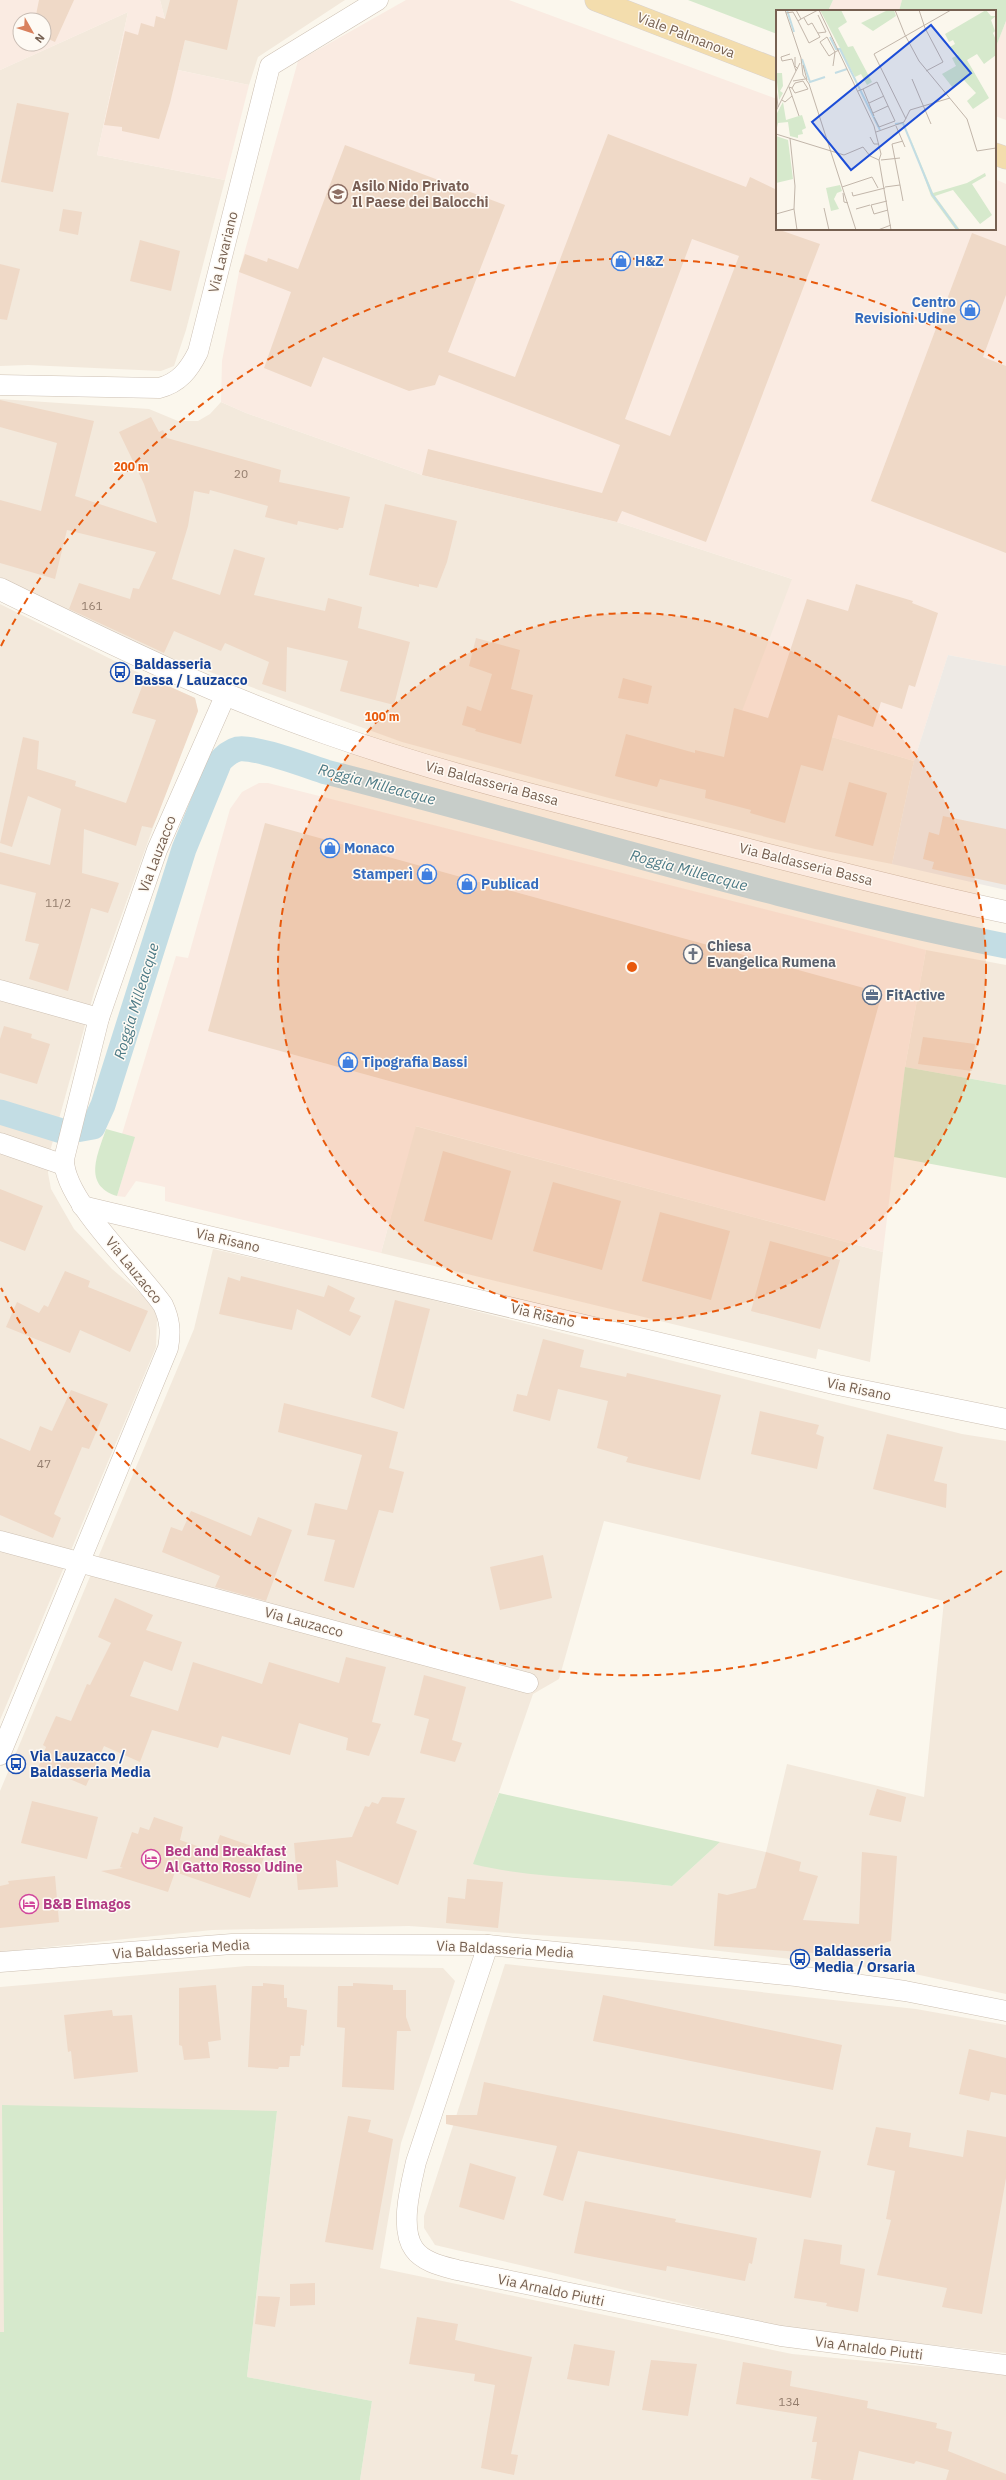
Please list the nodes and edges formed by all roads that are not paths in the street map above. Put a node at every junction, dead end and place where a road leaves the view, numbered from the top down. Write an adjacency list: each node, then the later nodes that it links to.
1 (378, 0): 6 (street, Via Lavariano)
2 (596, 0): 3 (main road, Viale Palmanova)
3 (776, 70)
4 (996, 154): 5 (main road)
5 (1006, 158)
6 (0, 385)
7 (0, 589): 8 (street, Via Baldasseria Bassa)
8 (226, 694): 9 (street, Via Baldasseria Bassa); 11 (street, Via Lauzacco)
9 (1006, 912)
10 (0, 990): 11 (street)
11 (99, 1018): 13 (street, Via Lauzacco)
12 (0, 1143): 13 (street)
13 (65, 1156): 14 (street, Via Lauzacco)
14 (82, 1206): 15 (street, Via Risano); 17 (street, Via Lauzacco)
15 (1006, 1419)
16 (0, 1541): 17 (street, Via Lauzacco)
17 (80, 1561): 18 (street, Via Lauzacco); 19 (street, Via Lauzacco)
18 (528, 1683)
19 (0, 1755)
20 (488, 1945): 21 (street, Via Baldasseria Media); 22 (street, Via Baldasseria Media); 23 (street, Via Arnaldo Piutti)
21 (0, 1962)
22 (1006, 2011)
23 (1006, 2365)

